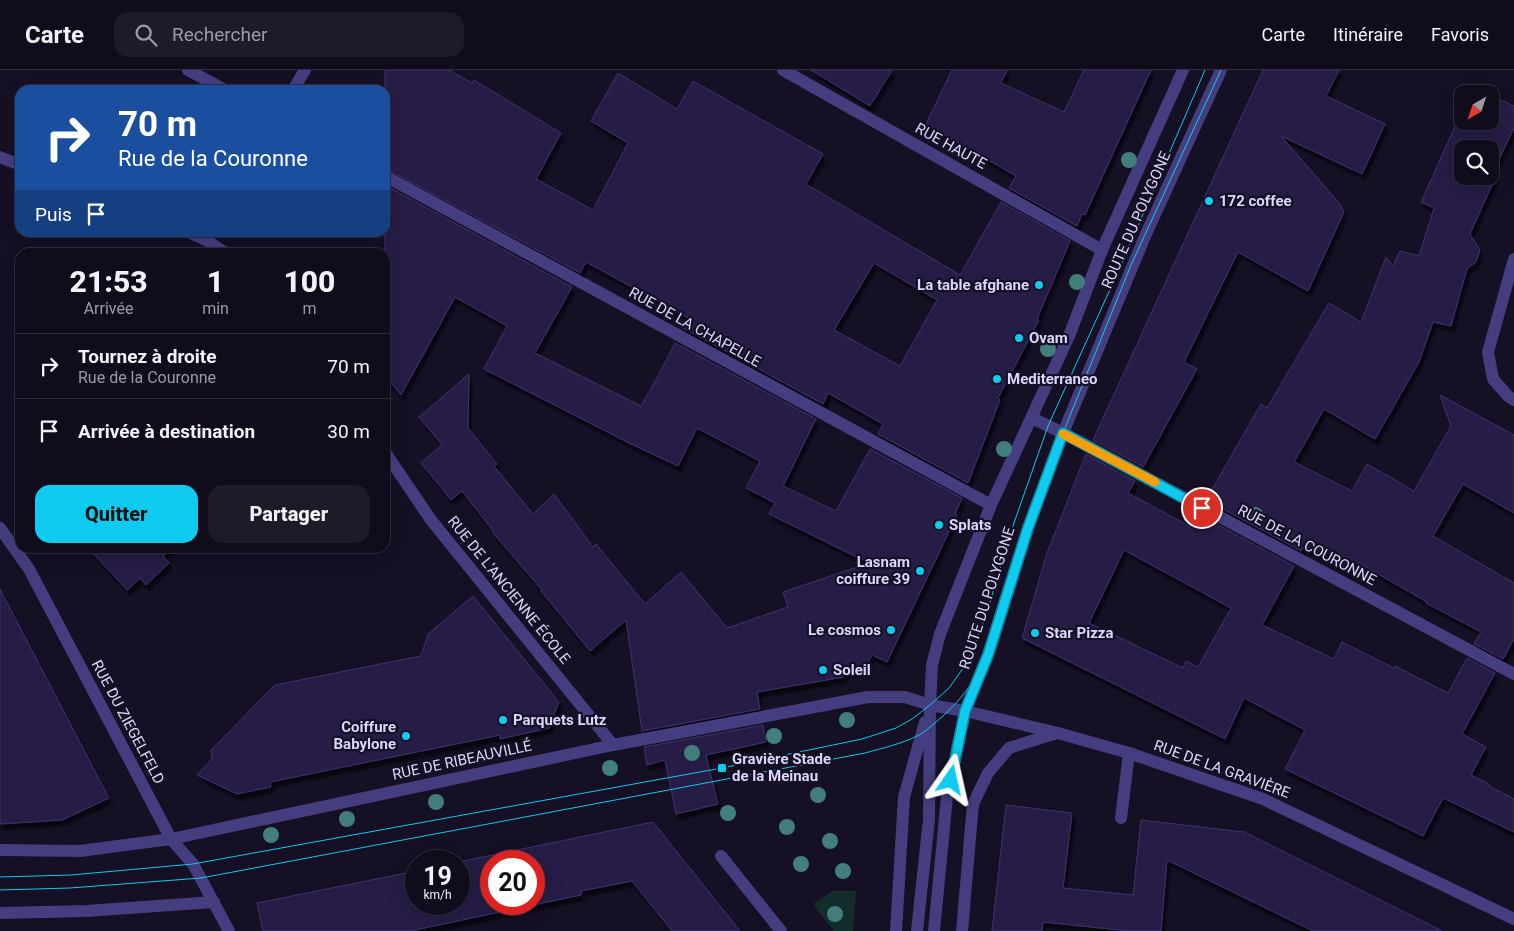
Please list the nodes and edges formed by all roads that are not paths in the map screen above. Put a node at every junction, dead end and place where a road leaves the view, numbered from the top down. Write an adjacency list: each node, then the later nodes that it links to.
1 (188, 70): 6 (street)
2 (305, 70): 7 (street)
3 (783, 70): 13 (street, RUE HAUTE)
4 (1183, 70): 13 (street, ROUTE DU POLYGONE)
5 (1222, 70): 17 (street, ROUTE DU POLYGONE)
6 (216, 85)
7 (296, 85)
8 (0, 158): 9 (street)
9 (15, 163)
10 (390, 179): 19 (street, RUE DE LA CHAPELLE)
11 (209, 237): 12 (street)
12 (220, 248)
13 (1102, 250): 16 (street, ROUTE DU POLYGONE)
14 (1514, 259): 15 (street)
15 (1514, 400)
16 (1032, 418): 17 (street, RUE DE LA COURONNE); 19 (street, ROUTE DU POLYGONE)
17 (1063, 433): 23 (street, RUE DE LA COURONNE); 25 (street, ROUTE DU POLYGONE)
18 (390, 459): 27 (street, RUE DE L'ANCIENNE ÉCOLE)
19 (991, 505): 24 (street, ROUTE DU POLYGONE)
20 (0, 528): 21 (street, RUE DU ZIEGELFELD)
21 (15, 549)
22 (18, 553): 30 (street, RUE DU ZIEGELFELD)
23 (1514, 674)
24 (930, 705): 25 (street, RUE DE LA GRAVIÈRE); 27 (street, RUE DE RIBEAUVILLÉ); 38 (street, ROUTE DU POLYGONE); 39 (street, ROUTE DU POLYGONE)
25 (965, 711): 26 (street, RUE DE LA GRAVIÈRE); 40 (street, ROUTE DU POLYGONE)
26 (1058, 733): 28 (street, RUE DE LA GRAVIÈRE); 41 (street)
27 (613, 745): 30 (street, RUE DE RIBEAUVILLÉ)
28 (1129, 753): 29 (street); 35 (street, RUE DE LA GRAVIÈRE)
29 (1121, 818)
30 (171, 839): 31 (street, RUE DE RIBEAUVILLÉ); 33 (street, RUE DU ZIEGELFELD)
31 (0, 850)
32 (722, 856): 37 (street)
33 (214, 902): 34 (street); 36 (street, RUE DU ZIEGELFELD)
34 (0, 913)
35 (1514, 919)
36 (229, 931)
37 (782, 931)
38 (896, 931)
39 (917, 931)
40 (934, 931)
41 (962, 931)

